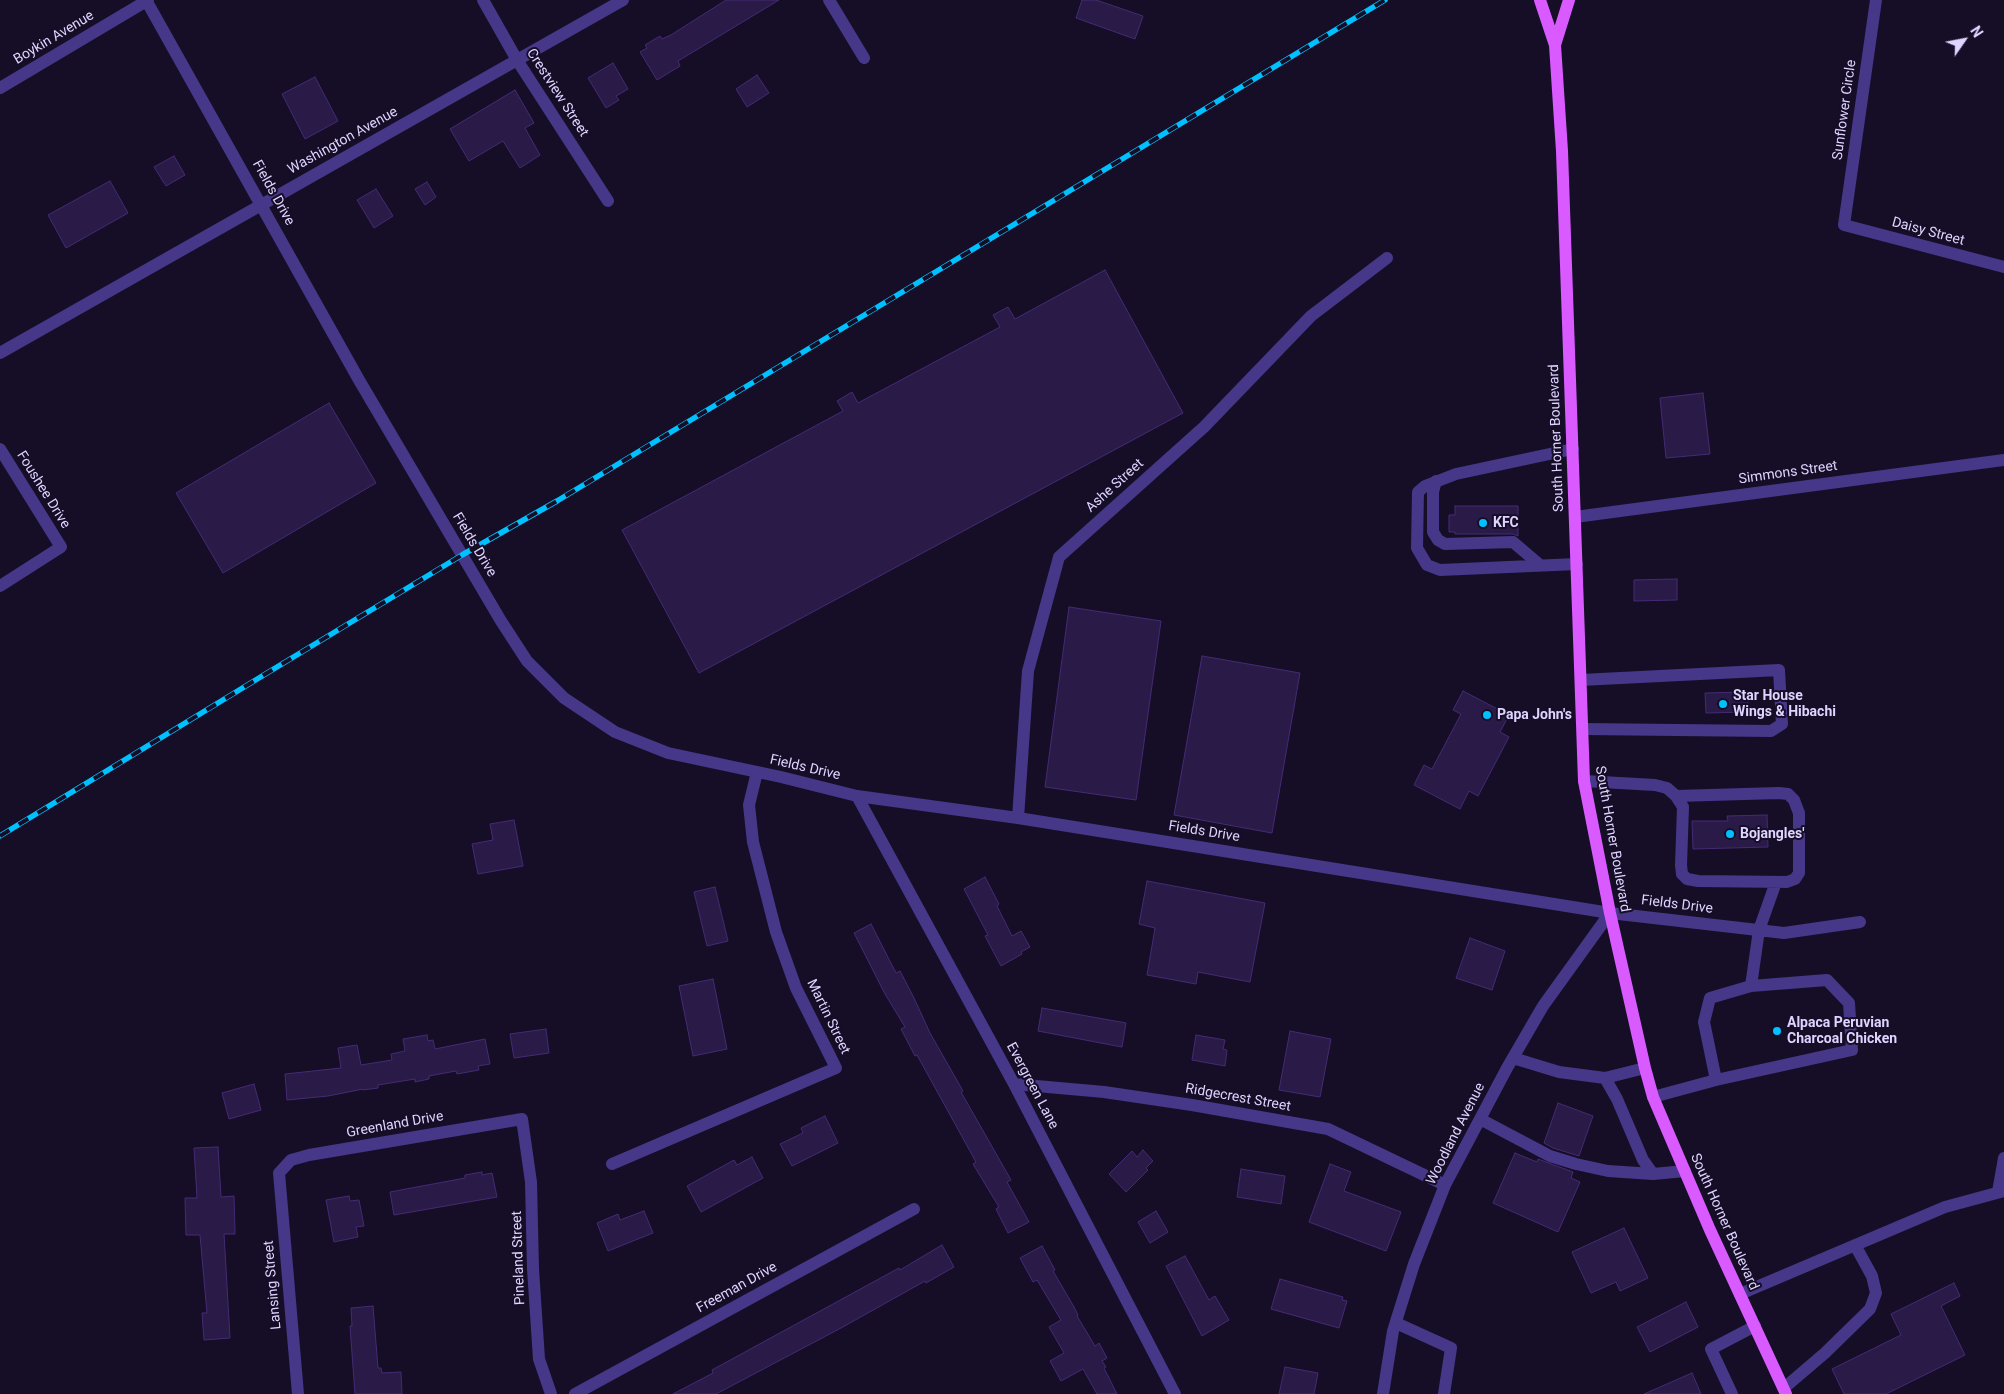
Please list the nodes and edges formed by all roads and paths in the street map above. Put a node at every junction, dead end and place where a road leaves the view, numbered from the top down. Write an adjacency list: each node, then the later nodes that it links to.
1 (147, 0): 11 (street, Boykin Avenue); 13 (street, Fields Drive)
2 (483, 0): 10 (street, Crestview Street)
3 (623, 0): 10 (street, Washington Avenue)
4 (829, 0): 9 (street)
5 (1540, 0): 8 (main road, South Horner Boulevard)
6 (1569, 0): 8 (main road, South Horner Boulevard)
7 (1876, 0): 14 (street, Sunflower Circle)
8 (1555, 45): 18 (main road, South Horner Boulevard)
9 (864, 58)
10 (517, 60): 12 (street, Crestview Street); 13 (street, Washington Avenue)
11 (0, 88)
12 (608, 201)
13 (261, 204): 17 (street, Washington Avenue); 28 (street, Fields Drive)
14 (1844, 225): 16 (street, Daisy Street)
15 (1388, 258): 32 (street, Ashe Street)
16 (2004, 267)
17 (0, 353)
18 (1573, 449): 21 (street); 22 (main road, South Horner Boulevard)
19 (0, 450): 25 (street, Foushee Drive)
20 (2004, 460): 22 (street, Simmons Street)
21 (1436, 481): 24 (street); 24 (street)
22 (1576, 517): 23 (main road, South Horner Boulevard)
23 (1577, 564): 24 (street); 26 (main road, South Horner Boulevard)
24 (1540, 566)
25 (0, 586)
26 (1581, 680): 27 (main road, South Horner Boulevard); 27 (street)
27 (1583, 729): 29 (main road, South Horner Boulevard)
28 (757, 772): 30 (street, Fields Drive); 47 (street, Martin Street)
29 (1584, 781): 31 (street); 34 (main road, South Horner Boulevard)
30 (856, 796): 32 (street, Fields Drive); 42 (street, Evergreen Lane)
31 (1676, 796): 33 (street); 33 (street)
32 (1018, 818): 34 (street, Fields Drive)
33 (1776, 882): 36 (street)
34 (1610, 913): 36 (street, Fields Drive); 38 (street, Woodland Avenue); 39 (main road, South Horner Boulevard)
35 (1860, 922): 36 (street, Fields Drive)
36 (1758, 930): 37 (street)
37 (1751, 986): 41 (street); 41 (street)
38 (1513, 1058): 40 (street); 45 (street, Woodland Avenue)
39 (1645, 1068): 40 (street); 43 (main road, South Horner Boulevard)
40 (1605, 1078): 50 (street)
41 (1716, 1080): 43 (street)
42 (1014, 1084): 51 (street, Ridgecrest Street); 62 (street, Evergreen Lane)
43 (1653, 1097): 48 (main road, South Horner Boulevard)
44 (522, 1119): 49 (street, Greenland Drive); 60 (street, Pineland Street)
45 (1480, 1119): 50 (street); 51 (street, Woodland Avenue)
46 (2004, 1158): 52 (street)
47 (612, 1164)
48 (1685, 1171): 50 (street); 55 (main road, South Horner Boulevard)
49 (279, 1173): 59 (street, Lansing Street)
50 (1653, 1174)
51 (1445, 1185): 56 (street, Woodland Avenue)
52 (2001, 1192): 54 (street)
53 (914, 1209): 61 (street, Freeman Drive)
54 (1855, 1245): 55 (street); 58 (street)
55 (1740, 1294): 57 (main road, South Horner Boulevard)
56 (1396, 1323): 63 (street, Woodland Avenue); 64 (street)
57 (1755, 1326): 58 (main road, South Horner Boulevard); 65 (street)
58 (1785, 1391)
59 (298, 1394)
60 (551, 1394)
61 (575, 1394)
62 (1175, 1394)
63 (1383, 1394)
64 (1444, 1394)
65 (1732, 1394)

